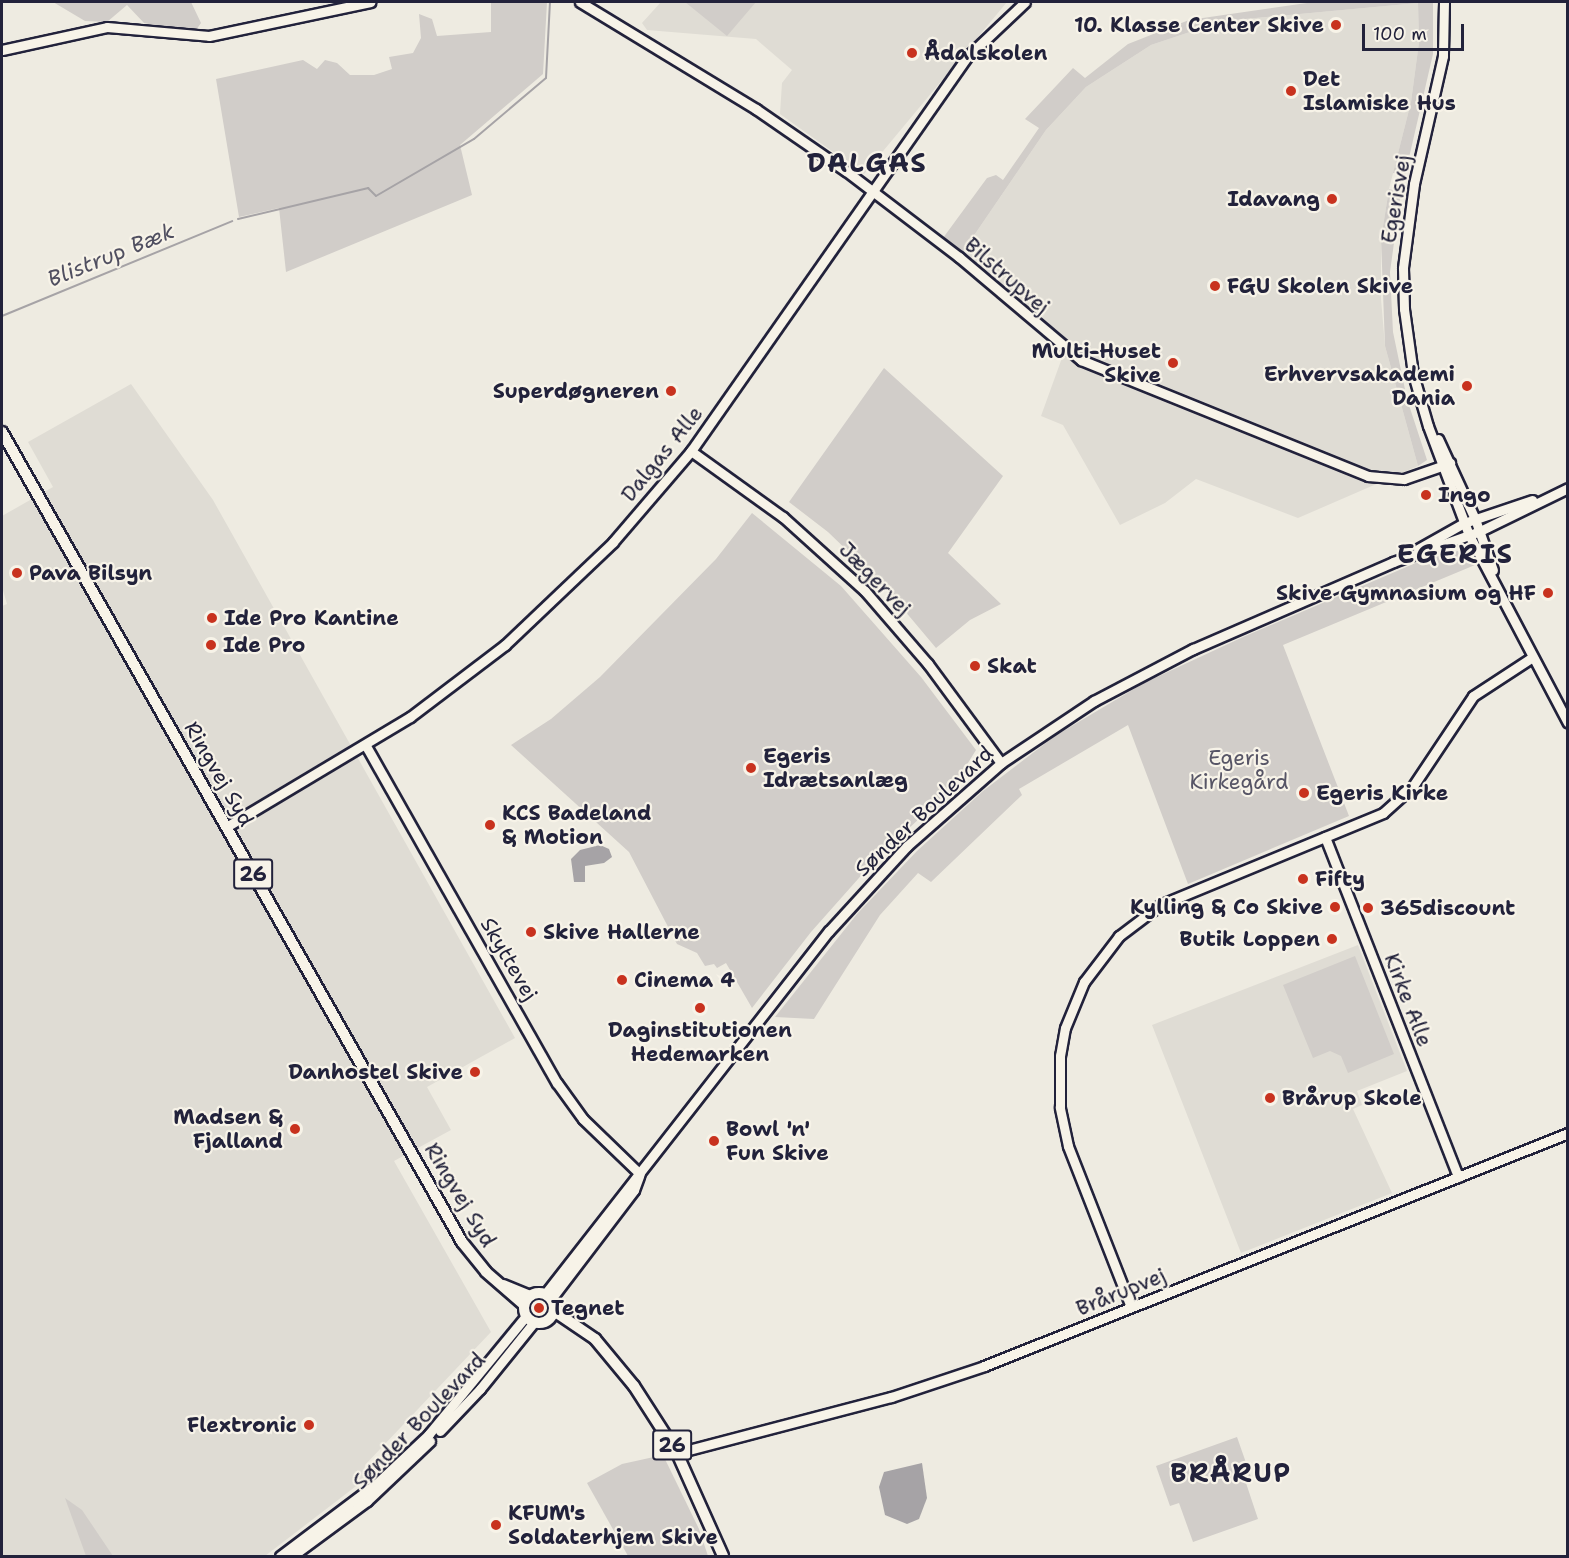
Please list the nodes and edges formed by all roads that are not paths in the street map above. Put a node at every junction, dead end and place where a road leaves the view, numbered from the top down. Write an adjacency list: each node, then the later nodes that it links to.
1 (370, 2): 5 (street)
2 (580, 2): 6 (street, Bilstrupvej)
3 (1025, 2): 6 (street, Dalgas Alle)
4 (1444, 2): 9 (street, Egerisvej)
5 (2, 50)
6 (873, 192): 8 (street, Dalgas Alle); 9 (street, Bilstrupvej)
7 (2, 432): 21 (main road, Ringvej Syd / 26)
8 (692, 450): 19 (street, Dalgas Alle); 20 (street, Jægervej)
9 (1446, 464): 11 (street, Egerisvej); 12 (street, Egerisvej)
10 (1566, 489): 11 (street, Sønder Boulevard); 13 (street, Sønder Boulevard)
11 (1475, 519): 12 (street, Sønder Boulevard); 13 (street, Egerisvej)
12 (1464, 524): 14 (street, Egerisvej); 15 (street, Sønder Boulevard)
13 (1480, 531): 14 (street, Sønder Boulevard); 16 (street, Egerisvej)
14 (1469, 536): 15 (street, Sønder Boulevard); 16 (street, Egerisvej)
15 (1393, 562): 20 (street, Sønder Boulevard)
16 (1499, 590): 17 (street, Egerisvej)
17 (1531, 658): 18 (street, Egerisvej); 22 (street)
18 (1568, 723)
19 (366, 746): 21 (street, Dalgas Alle); 24 (street, Skyttevej)
20 (1001, 763): 24 (street, Sønder Boulevard)
21 (226, 827): 28 (main road, Ringvej Syd / 26)
22 (1325, 837): 25 (street, Kirke Alle); 27 (street)
23 (1568, 1133): 25 (street, Brårupvej)
24 (640, 1174): 26 (street, Sønder Boulevard)
25 (1458, 1177): 27 (street, Brårupvej)
26 (548, 1297): 28 (main road, 26); 29 (main road)
27 (1131, 1307): 30 (street, Brårupvej)
28 (529, 1310): 29 (main road); 31 (street, Sønder Boulevard); 32 (street, Sønder Boulevard)
29 (552, 1314): 30 (main road, 26)
30 (677, 1453): 33 (main road, 26)
31 (280, 1557)
32 (292, 1557)
33 (723, 1557)

